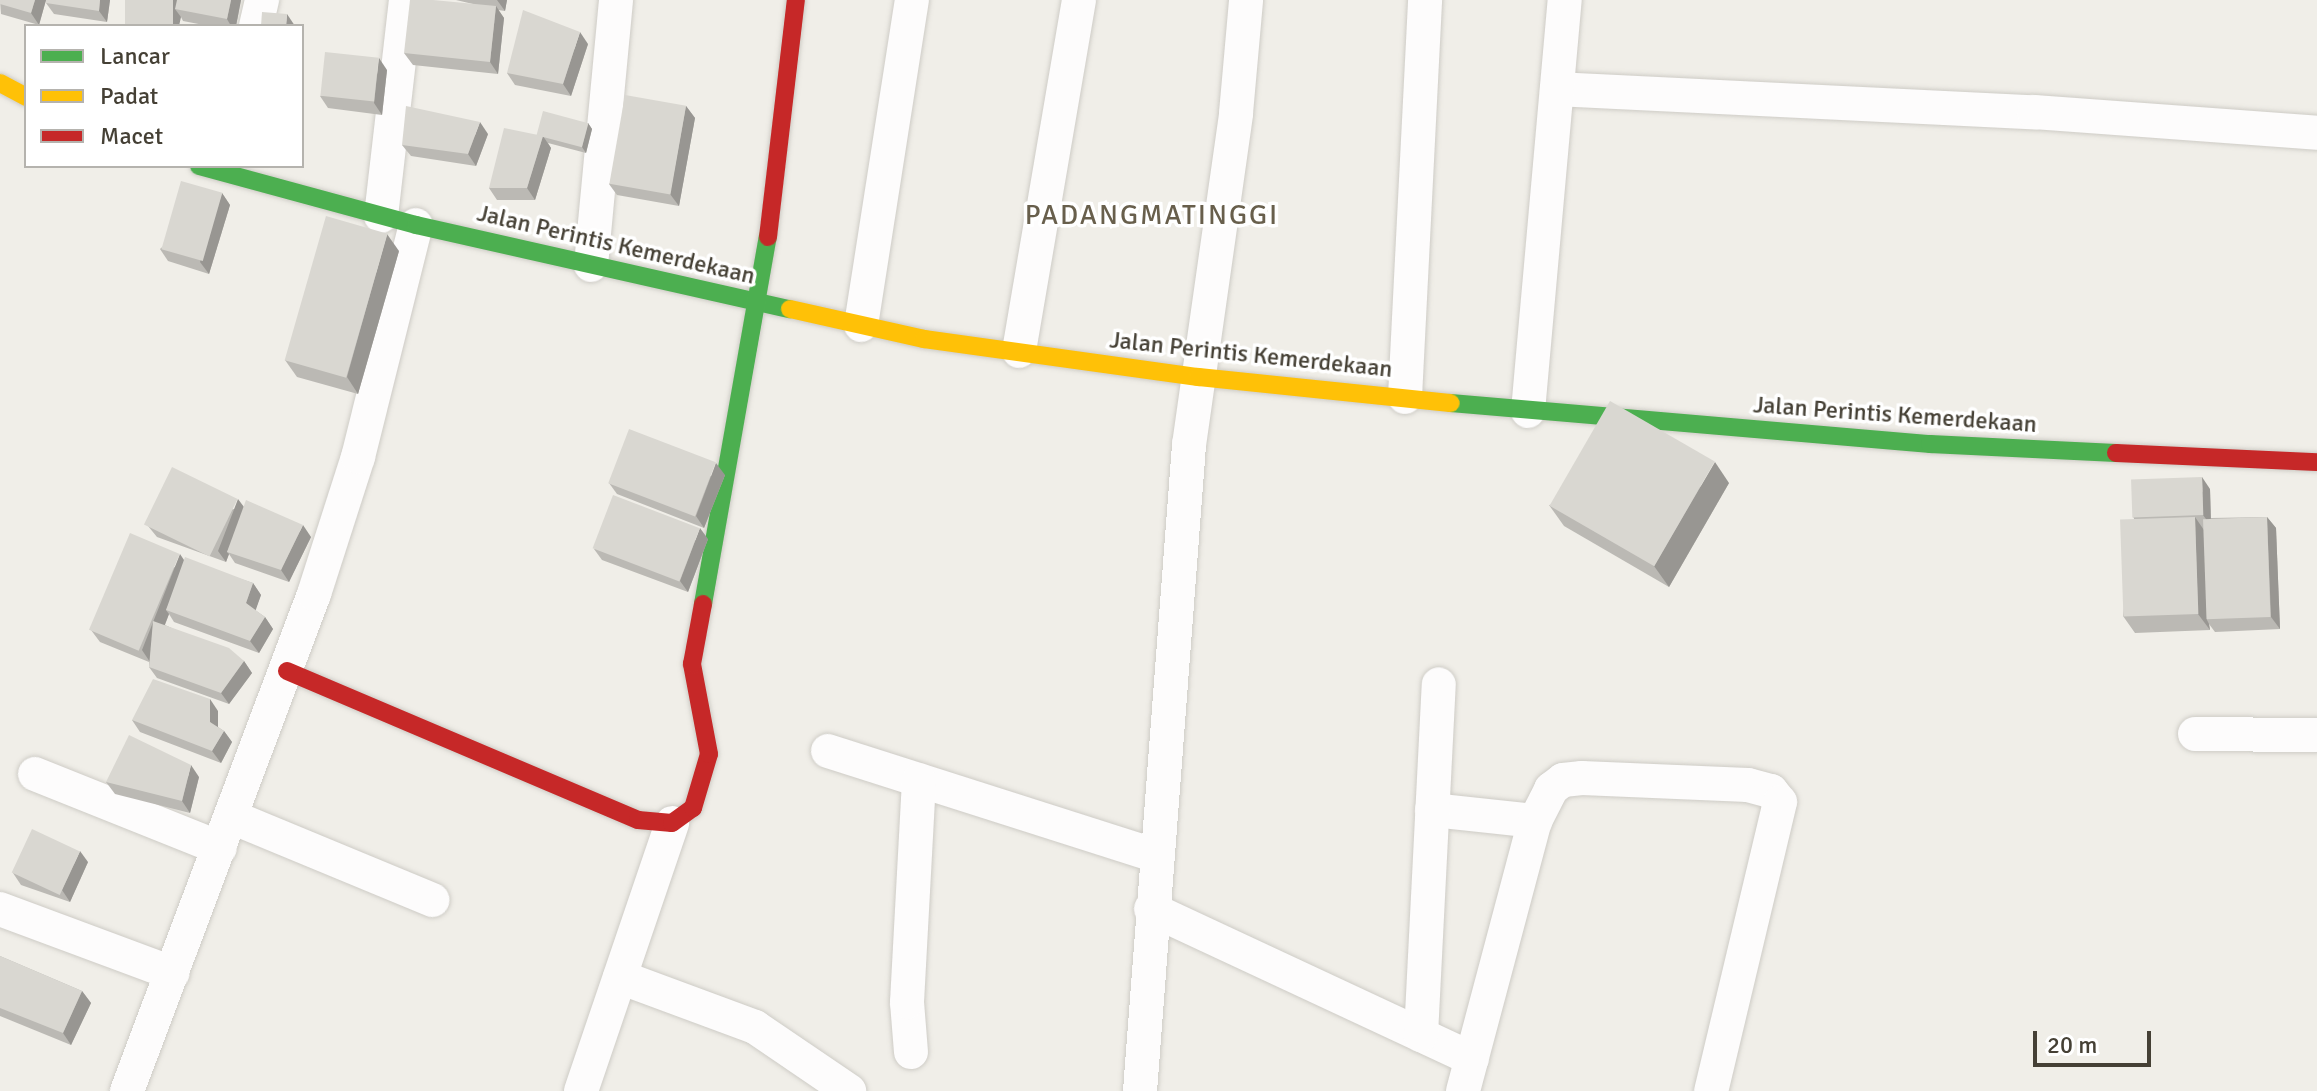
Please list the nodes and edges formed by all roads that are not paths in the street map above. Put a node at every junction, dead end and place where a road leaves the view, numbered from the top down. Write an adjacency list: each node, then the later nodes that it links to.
1 (262, 0): 10 (street)
2 (406, 0): 16 (street)
3 (616, 0): 18 (street)
4 (796, 0): 19 (street)
5 (912, 0): 20 (street)
6 (1079, 0): 21 (street)
7 (1246, 0): 22 (street)
8 (1425, 0): 23 (street)
9 (1565, 0): 12 (street)
10 (256, 24)
11 (0, 83): 13 (street)
12 (1557, 89): 14 (street); 24 (street)
13 (24, 96)
14 (2317, 133)
15 (217, 168): 16 (street, Jalan Perintis Kemerdekaan)
16 (381, 216): 17 (street, Jalan Perintis Kemerdekaan)
17 (416, 225): 18 (street, Jalan Perintis Kemerdekaan); 26 (street)
18 (591, 265): 19 (street, Jalan Perintis Kemerdekaan)
19 (760, 302): 20 (street, Jalan Perintis Kemerdekaan); 35 (street)
20 (861, 325): 21 (street, Jalan Perintis Kemerdekaan)
21 (1019, 351): 22 (street, Jalan Perintis Kemerdekaan)
22 (1198, 377): 23 (street, Jalan Perintis Kemerdekaan); 37 (street)
23 (1405, 397): 24 (street, Jalan Perintis Kemerdekaan)
24 (1528, 411): 25 (street, Jalan Perintis Kemerdekaan)
25 (2317, 462)
26 (287, 671): 35 (street); 36 (street)
27 (1439, 684): 33 (street)
28 (2195, 734): 29 (street)
29 (2317, 735)
30 (828, 751): 32 (street)
31 (35, 774): 36 (street)
32 (919, 780): 37 (street); 44 (street)
33 (1432, 810): 34 (street); 43 (street)
34 (1535, 821): 45 (street); 50 (street)
35 (672, 823): 42 (street)
36 (226, 832): 38 (street); 41 (street)
37 (1154, 855): 40 (street)
38 (432, 900)
39 (0, 909): 41 (street)
40 (1151, 909): 43 (street); 49 (street)
41 (172, 973): 46 (street)
42 (620, 977): 47 (street); 48 (street)
43 (1421, 1035): 45 (street)
44 (911, 1052)
45 (1467, 1075)
46 (127, 1091)
47 (581, 1091)
48 (849, 1091)
49 (1140, 1091)
50 (1711, 1091)

